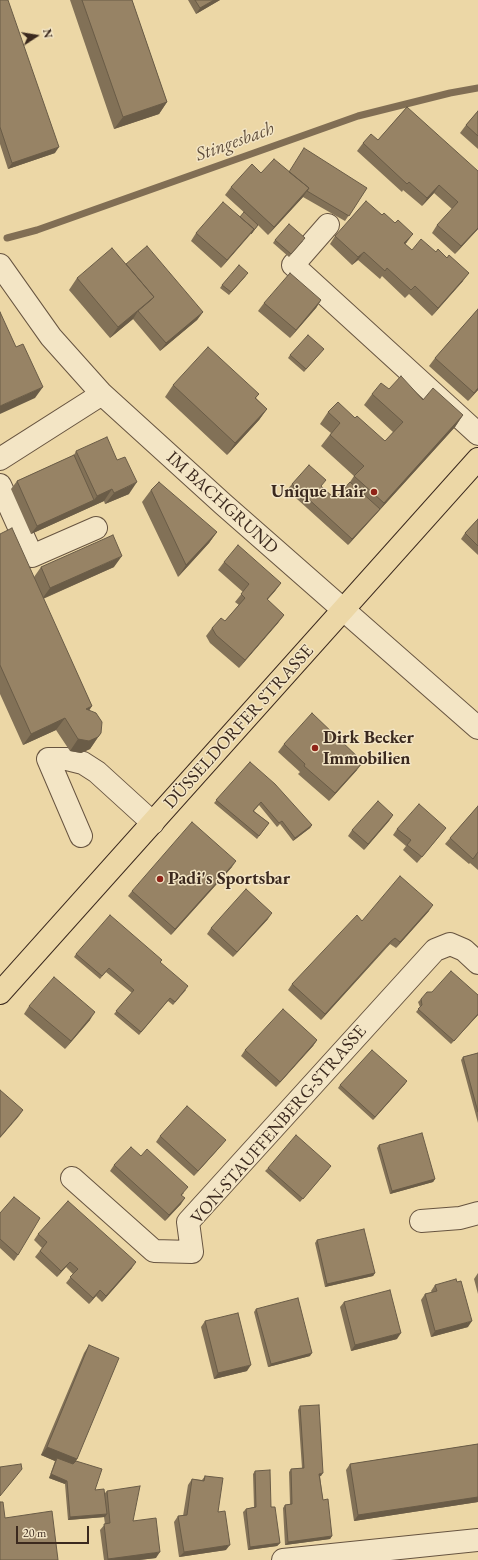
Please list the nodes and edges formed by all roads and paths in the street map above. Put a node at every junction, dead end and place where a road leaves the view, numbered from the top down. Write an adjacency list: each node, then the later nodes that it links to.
1 (328, 225): 4 (street)
2 (0, 265): 3 (street, IM BACHGRUND)
3 (102, 394): 5 (street); 9 (street, IM BACHGRUND)
4 (478, 434)
5 (0, 459)
6 (478, 459): 9 (main road, DÜSSELDORFER STRASSE)
7 (0, 485): 8 (street)
8 (96, 528)
9 (344, 610): 10 (street, IM BACHGRUND); 11 (main road, DÜSSELDORFER STRASSE)
10 (478, 728)
11 (153, 823): 12 (street); 14 (main road, DÜSSELDORFER STRASSE)
12 (80, 836)
13 (478, 963): 15 (street, VON-STAUFFENBERG-STRASSE)
14 (0, 994)
15 (72, 1178)
16 (478, 1213): 17 (street)
17 (421, 1221)
18 (478, 1540): 19 (street)
19 (377, 1555): 20 (street)
20 (283, 1560)

